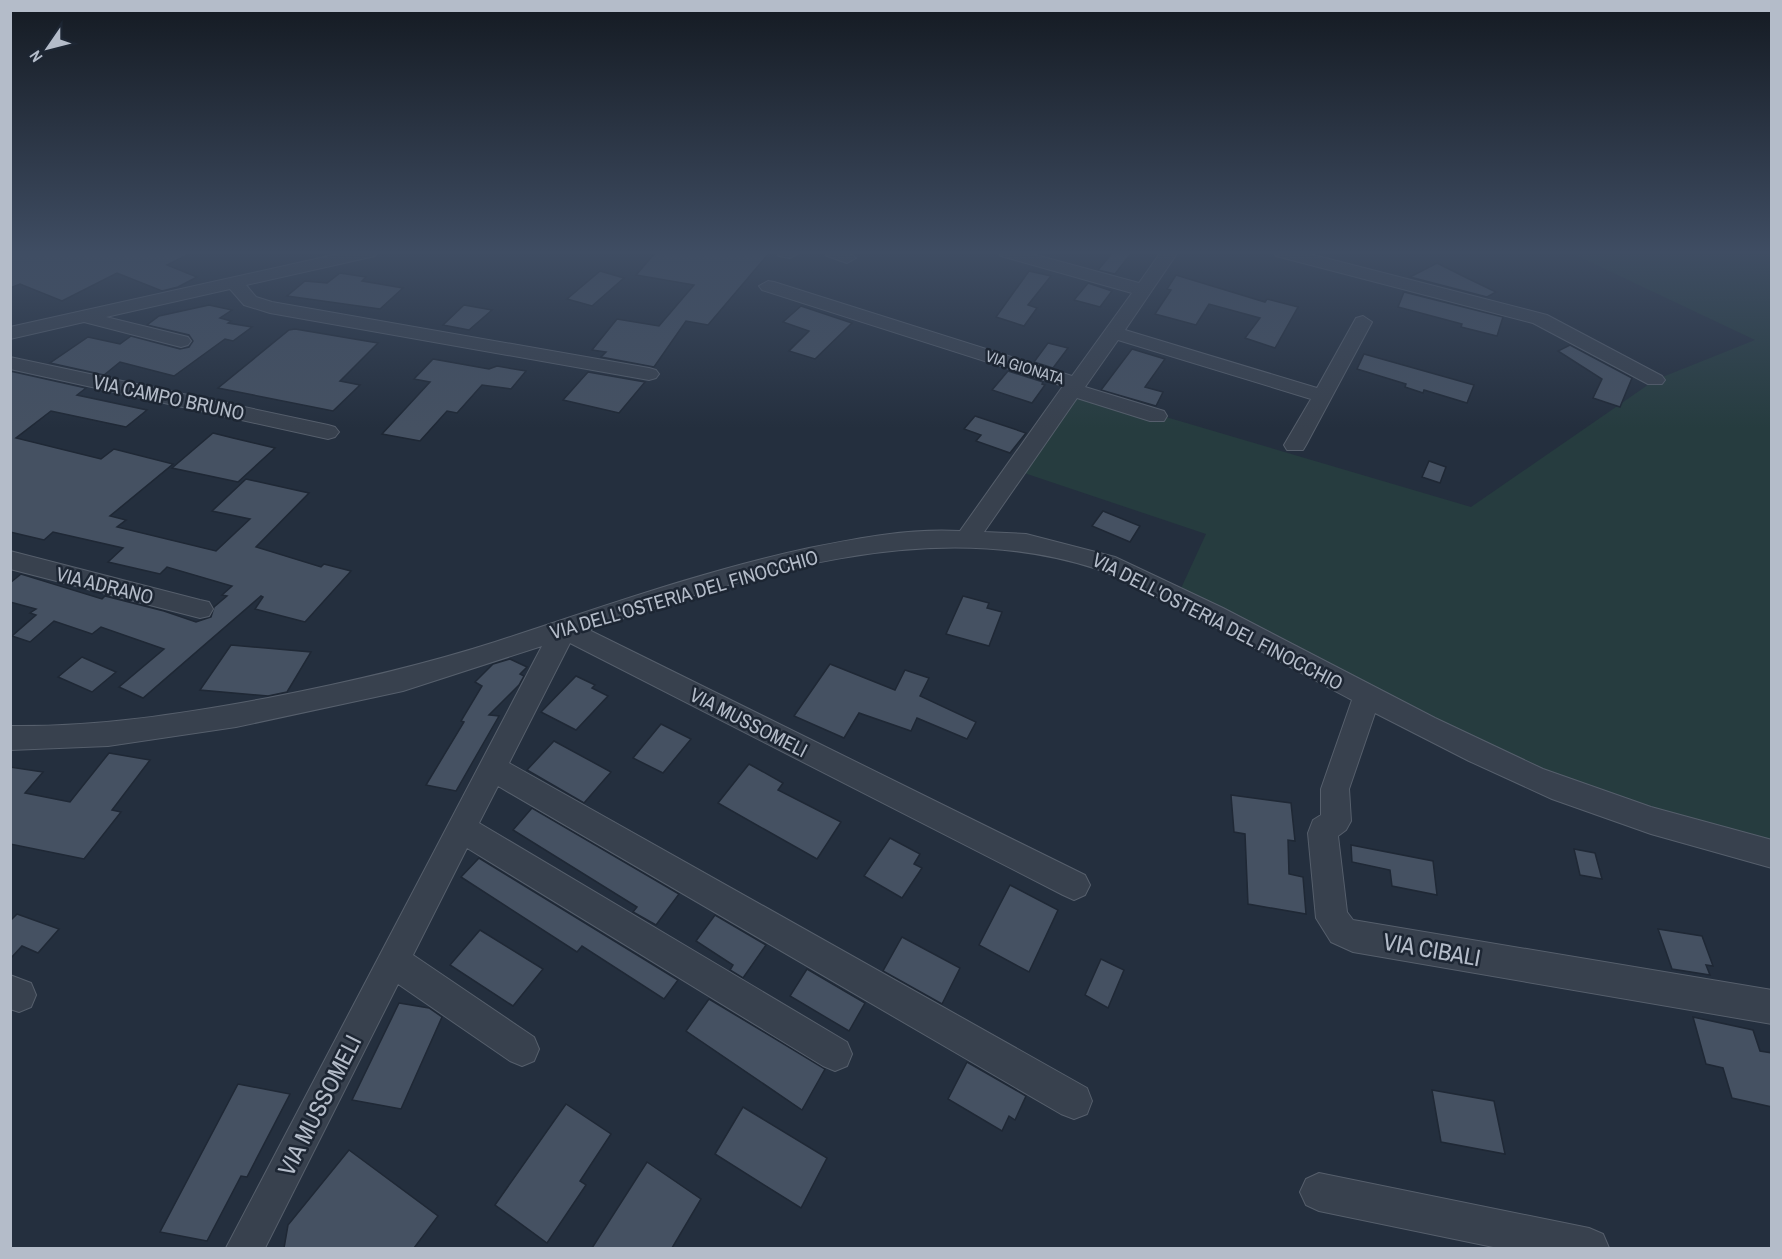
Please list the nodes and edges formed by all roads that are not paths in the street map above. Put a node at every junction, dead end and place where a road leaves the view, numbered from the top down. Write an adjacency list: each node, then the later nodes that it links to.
1 (112, 311): 6 (street)
2 (287, 311): 14 (street)
3 (843, 311): 16 (street, VIA GIONATA)
4 (1127, 311): 9 (street, VIA GIONATA)
5 (1504, 311): 15 (street)
6 (83, 317): 8 (street); 11 (street)
7 (1363, 322): 17 (street)
8 (58, 323): 10 (street); 12 (street)
9 (1112, 332): 16 (street, VIA GIONATA); 17 (street)
10 (10, 333)
11 (181, 340)
12 (10, 357)
13 (10, 363): 19 (street, VIA CAMPO BRUNO)
14 (649, 374)
15 (1655, 380)
16 (1073, 386): 18 (street); 21 (street, VIA GIONATA)
17 (1323, 396): 20 (street)
18 (1156, 416)
19 (328, 432)
20 (1295, 445)
21 (967, 538): 24 (street, VIA DELL'OSTERIA DEL FINOCCHIO); 25 (street, VIA DELL'OSTERIA DEL FINOCCHIO)
22 (10, 560): 23 (street, VIA ADRANO)
23 (200, 609)
24 (564, 629): 26 (street, VIA DELL'OSTERIA DEL FINOCCHIO); 27 (street, VIA MUSSOMELI); 30 (street, VIA MUSSOMELI)
25 (1367, 695): 29 (street, VIA DELL'OSTERIA DEL FINOCCHIO); 32 (street, VIA CIBALI)
26 (10, 738)
27 (492, 768): 28 (street, VIA MUSSOMELI); 35 (street)
28 (461, 828): 31 (street, VIA MUSSOMELI); 34 (street)
29 (1772, 854)
30 (1074, 885)
31 (393, 961): 33 (street); 37 (street, VIA MUSSOMELI)
32 (1772, 1007)
33 (522, 1049)
34 (835, 1054)
35 (1074, 1101)
36 (1319, 1192): 38 (street)
37 (245, 1248)
38 (1589, 1248)

